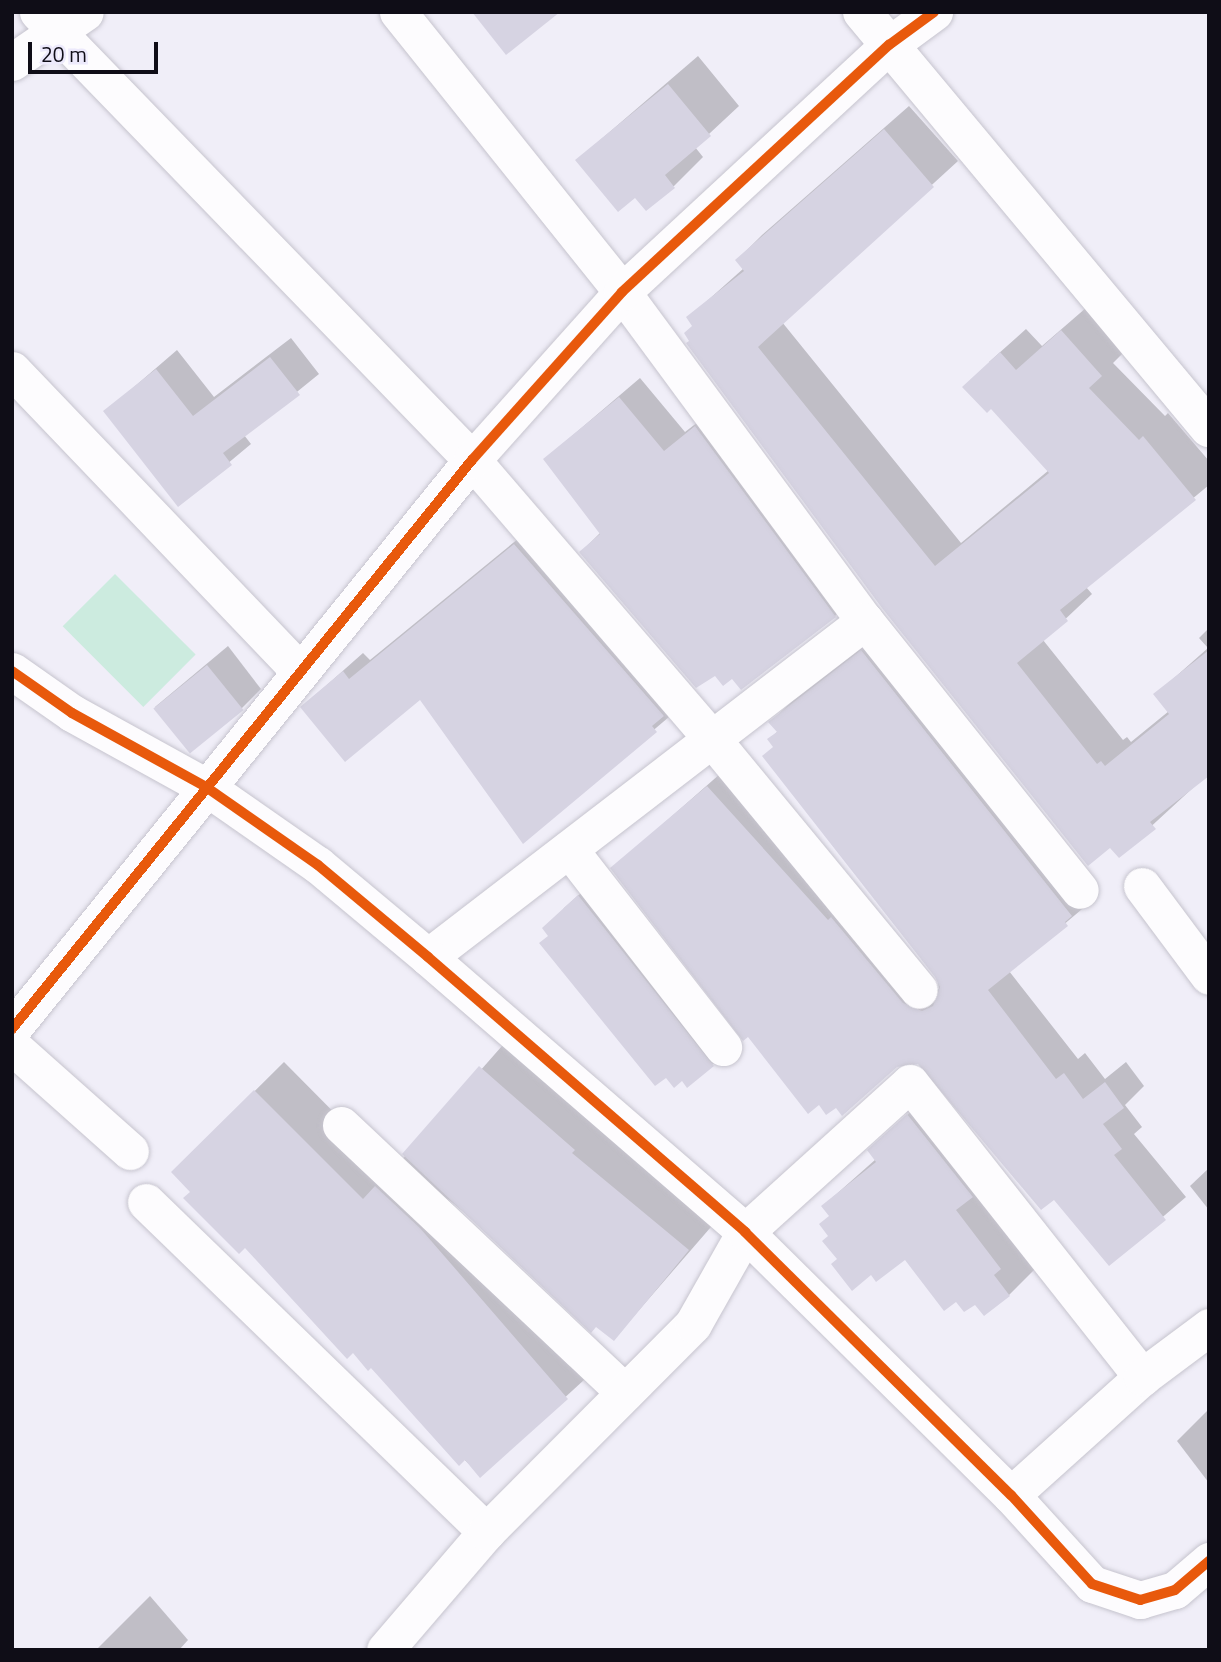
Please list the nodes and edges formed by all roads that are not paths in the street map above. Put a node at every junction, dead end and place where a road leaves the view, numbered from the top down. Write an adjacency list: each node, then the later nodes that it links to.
1 (85, 12): 5 (street)
2 (398, 12): 8 (street)
3 (862, 12): 6 (street)
4 (934, 12): 6 (street)
5 (47, 22): 7 (street); 11 (street)
6 (889, 45): 8 (street); 10 (street)
7 (12, 62)
8 (622, 292): 11 (street); 12 (street)
9 (12, 370): 14 (street)
10 (1209, 428)
11 (472, 460): 14 (street); 15 (street)
12 (865, 621): 15 (street); 19 (street)
13 (12, 671): 16 (street)
14 (300, 671): 16 (street)
15 (712, 739): 17 (street); 22 (street)
16 (206, 787): 20 (street); 23 (street)
17 (569, 849): 20 (street); 25 (street)
18 (1142, 886): 21 (street)
19 (1080, 890)
20 (428, 957): 29 (street)
21 (1209, 976)
22 (919, 990)
23 (12, 1029)
24 (12, 1046): 27 (street)
25 (723, 1047)
26 (341, 1125): 32 (street)
27 (130, 1151)
28 (146, 1202): 34 (street)
29 (745, 1232): 31 (street); 32 (street); 33 (street)
30 (1209, 1327): 31 (street)
31 (1142, 1377): 33 (street)
32 (625, 1393): 34 (street)
33 (1011, 1495): 35 (street)
34 (486, 1532): 36 (street)
35 (1209, 1561)
36 (385, 1650)

